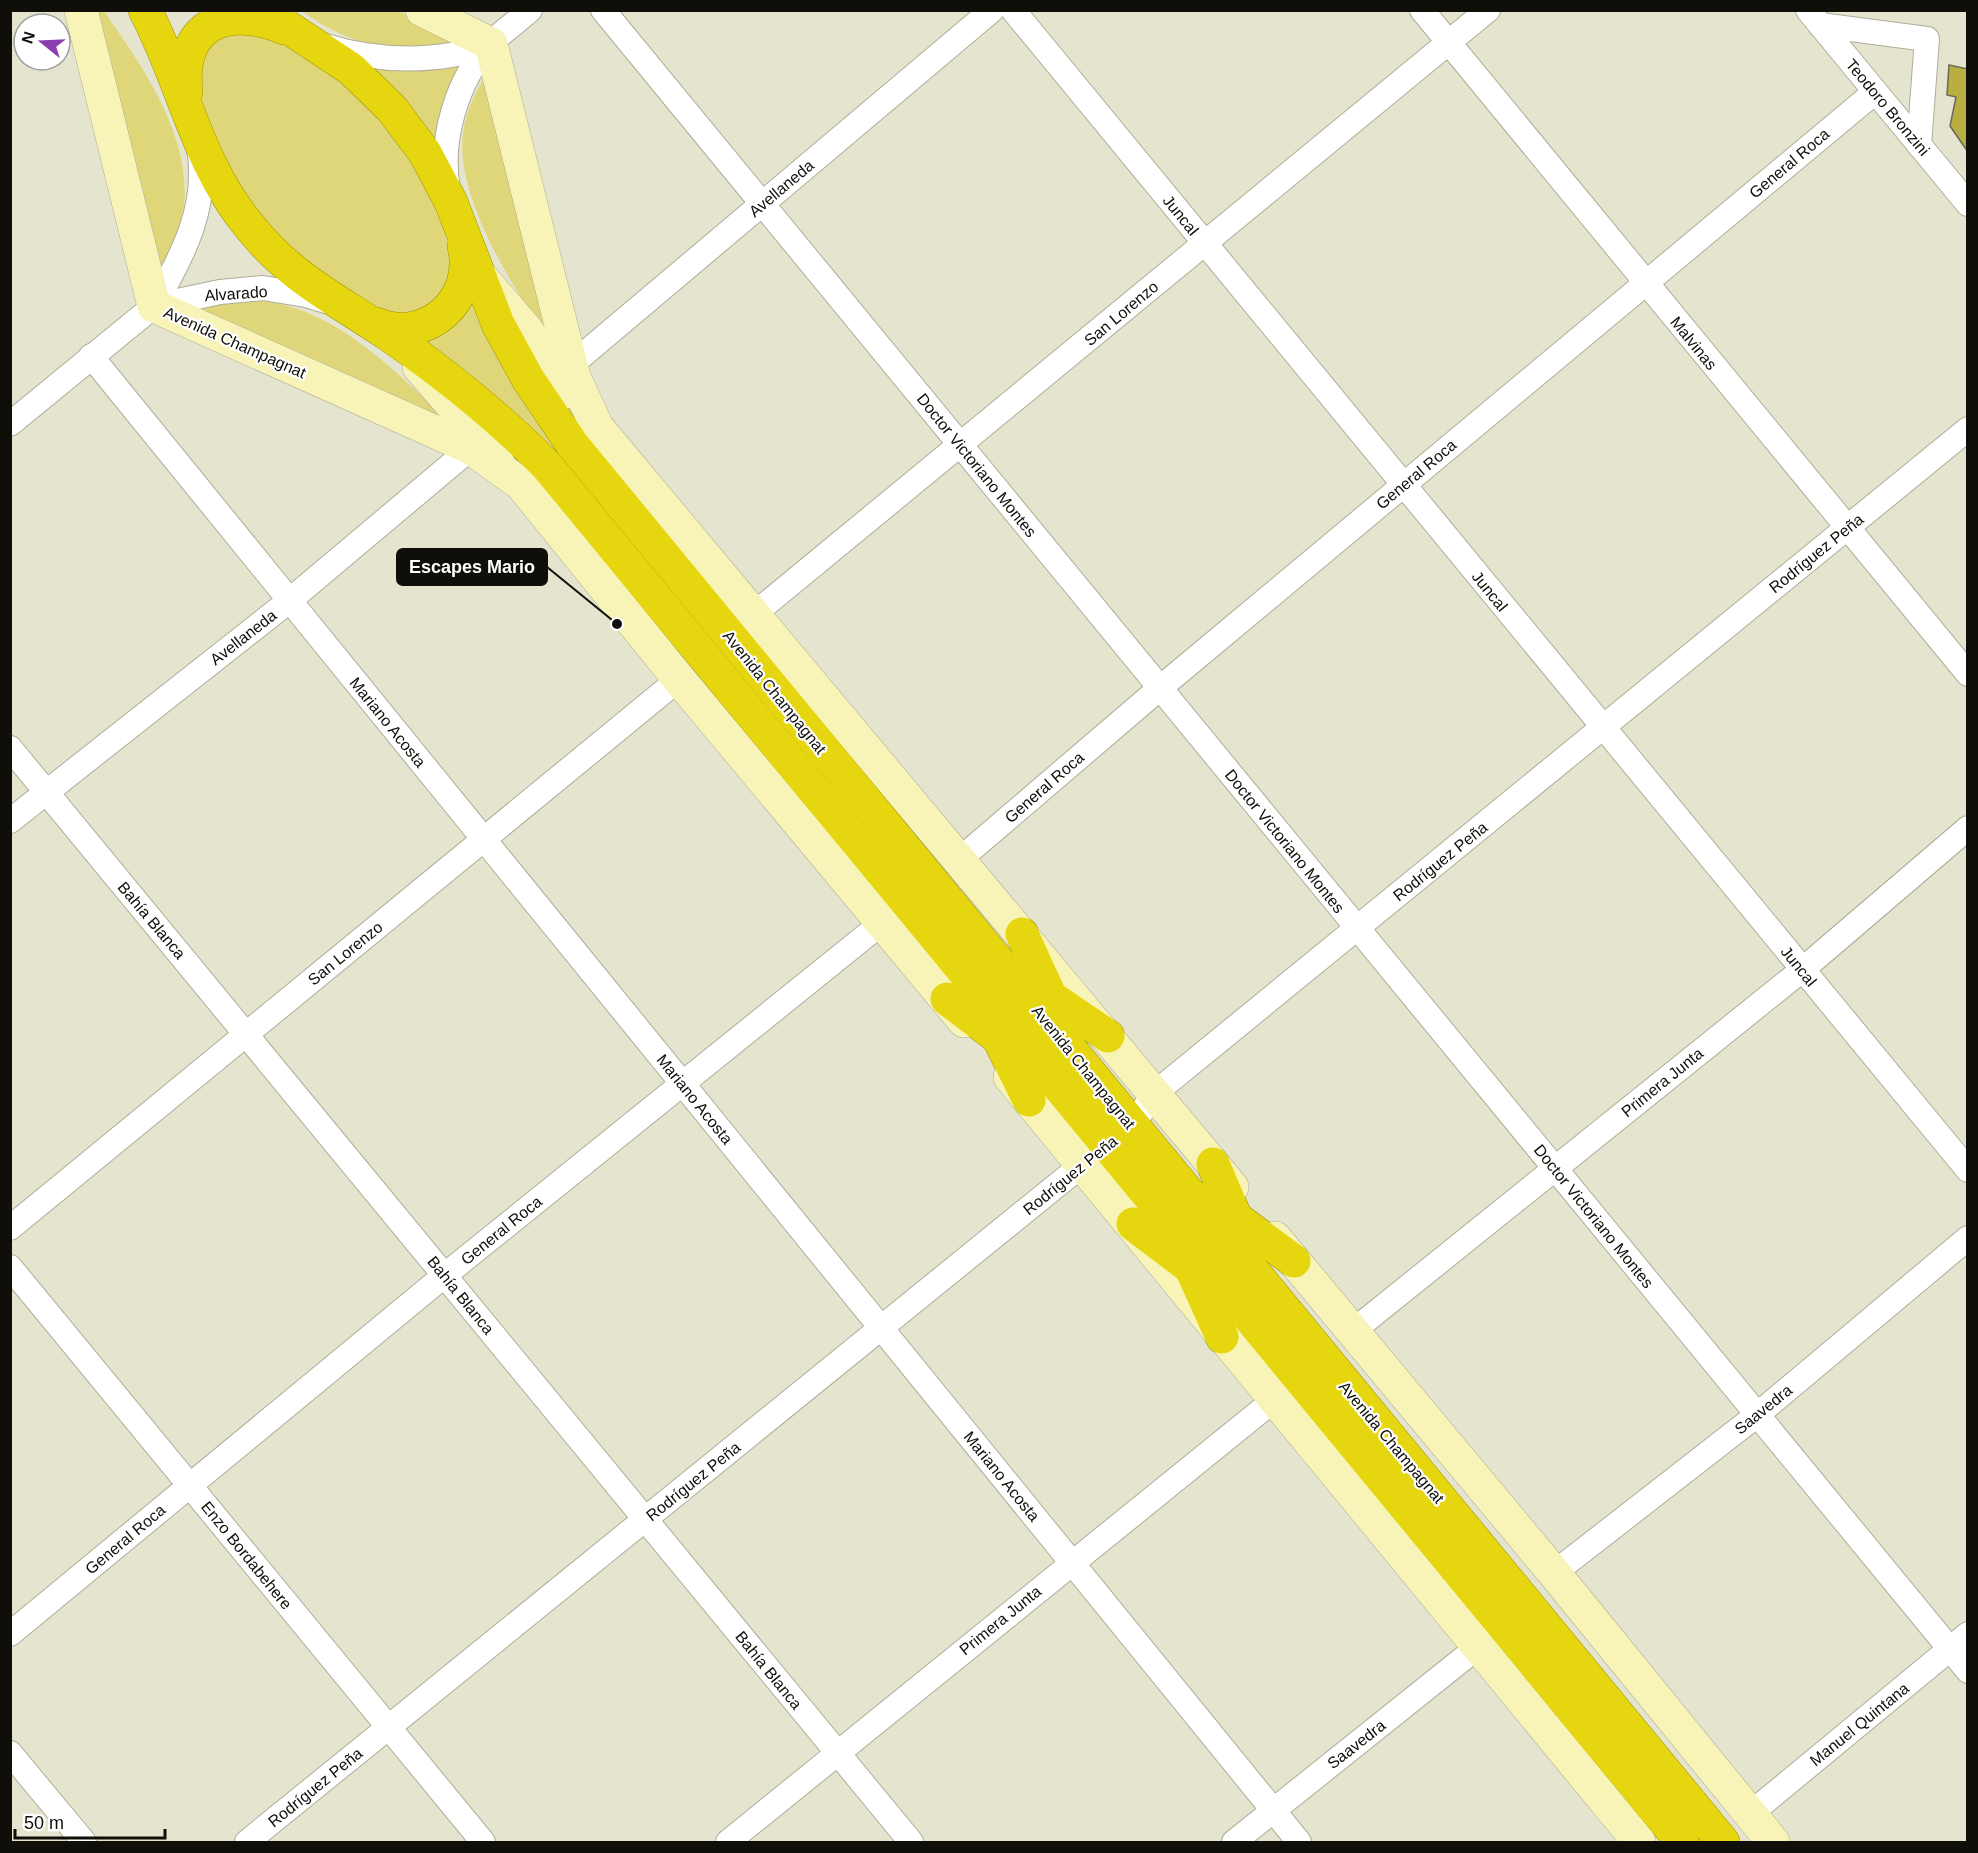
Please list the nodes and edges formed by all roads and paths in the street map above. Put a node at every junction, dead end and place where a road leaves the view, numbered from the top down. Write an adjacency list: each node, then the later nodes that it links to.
1 (81, 10): 26 (street, Avenida Champagnat)
2 (128, 10): 16 (street, Avenida Champagnat)
3 (146, 10): 16 (highway, Avenida Champagnat)
4 (262, 10): 13 (highway, Avenida Champagnat)
5 (422, 10): 15 (street)
6 (530, 10): 15 (street)
7 (603, 10): 20 (street, Doctor Victoriano Montes)
8 (992, 10): 20 (street, Avellaneda)
9 (1013, 10): 23 (street, Juncal)
10 (1422, 10): 14 (street, Malvinas)
11 (1488, 10): 14 (street, San Lorenzo)
12 (1814, 18): 17 (street, Teodoro Bronzini); 19 (street)
13 (304, 38): 15 (street); 18 (highway); 22 (highway, Avenida Champagnat)
14 (1449, 43): 23 (street, San Lorenzo); 25 (street, Malvinas)
15 (491, 44): 22 (street); 30 (street, Avenida Champagnat)
16 (174, 70): 18 (highway, Avenida Champagnat)
17 (1875, 92): 19 (street, Teodoro Bronzini); 25 (street, General Roca)
18 (194, 128): 26 (street, Alvarado); 27 (highway, Avenida Champagnat)
19 (1919, 145): 21 (street, Teodoro Bronzini)
20 (762, 204): 30 (street, Avellaneda); 34 (street, Doctor Victoriano Montes)
21 (1968, 204)
22 (455, 213): 24 (highway, Avenida Champagnat); 27 (highway)
23 (1205, 244): 34 (street, San Lorenzo); 37 (street, Juncal)
24 (476, 271): 32 (street, Avenida Champagnat); 55 (highway, Avenida Champagnat)
25 (1645, 283): 37 (street, General Roca); 38 (street, Malvinas)
26 (154, 306): 27 (street, Alvarado); 29 (street, Alvarado); 35 (street, Avenida Champagnat)
27 (359, 316): 28 (highway, Avenida Champagnat)
28 (396, 340): 36 (street, Avenida Champagnat); 55 (highway, Avenida Champagnat)
29 (92, 356): 31 (street, Alvarado); 39 (street, Mariano Acosta)
30 (571, 365): 32 (street, Avenida Champagnat)
31 (10, 424)
32 (597, 427): 40 (street, Avenida Champagnat)
33 (1968, 429): 38 (street, Rodríguez Peña)
34 (960, 445): 40 (street, San Lorenzo); 43 (street, Doctor Victoriano Montes)
35 (471, 448): 36 (street, Avenida Champagnat); 39 (street, Avellaneda)
36 (521, 484): 42 (street, Avenida Champagnat)
37 (1403, 485): 43 (street, General Roca); 44 (street, Juncal)
38 (1847, 528): 41 (street, Malvinas); 44 (street, Rodríguez Peña)
39 (289, 601): 46 (street, Avellaneda); 49 (street, Mariano Acosta)
40 (754, 614): 50 (street, Avenida Champagnat)
41 (1968, 674)
42 (679, 679): 49 (street, San Lorenzo); 51 (street, Avenida Champagnat)
43 (1160, 688): 50 (street, General Roca); 52 (street, Doctor Victoriano Montes)
44 (1603, 727): 52 (street, Rodríguez Peña); 54 (street, Juncal)
45 (10, 748): 46 (street, Bahía Blanca)
46 (47, 792): 47 (street, Avellaneda); 57 (street, Bahía Blanca)
47 (10, 821)
48 (1968, 828): 54 (street, Primera Junta)
49 (484, 839): 57 (street, San Lorenzo); 60 (street, Mariano Acosta)
50 (959, 860): 53 (street, Avenida Champagnat)
51 (883, 922): 55 (street, Avenida Champagnat); 60 (street, General Roca)
52 (1357, 928): 62 (street, Rodríguez Peña); 66 (street, Doctor Victoriano Montes)
53 (1022, 934): 56 (highway); 58 (street, Avenida Champagnat)
54 (1802, 970): 66 (street, Primera Junta); 67 (street, Juncal)
55 (970, 978): 56 (highway); 59 (highway, Avenida Champagnat); 61 (highway, Avenida Champagnat); 61 (highway)
56 (1051, 998): 58 (highway); 59 (highway)
57 (246, 1034): 71 (street, San Lorenzo); 76 (street, Bahía Blanca)
58 (1108, 1036): 62 (street, Avenida Champagnat)
59 (1078, 1059): 63 (highway, Avenida Champagnat)
60 (683, 1083): 76 (street, General Roca); 78 (street, Mariano Acosta)
61 (1040, 1090): 64 (highway, Avenida Champagnat)
62 (1155, 1093): 63 (street, Rodríguez Peña); 65 (street, Avenida Champagnat)
63 (1132, 1125): 64 (street, Rodríguez Peña); 68 (highway, Avenida Champagnat)
64 (1095, 1155): 69 (highway, Avenida Champagnat); 78 (street, Rodríguez Peña)
65 (1213, 1164): 70 (highway); 73 (street, Avenida Champagnat)
66 (1554, 1168): 79 (street, Primera Junta); 82 (street, Doctor Victoriano Montes)
67 (1968, 1170)
68 (1182, 1186): 70 (highway); 77 (highway, Avenida Champagnat)
69 (1145, 1216): 75 (highway); 77 (highway, Avenida Champagnat); 80 (street, Avenida Champagnat)
70 (1236, 1218): 73 (highway); 77 (highway)
71 (10, 1228)
72 (1968, 1238): 82 (street, Saavedra)
73 (1294, 1261): 79 (street, Avenida Champagnat)
74 (10, 1267): 83 (street, Enzo Bordabehere)
75 (1191, 1268): 77 (highway); 80 (highway)
76 (445, 1275): 83 (street, General Roca); 84 (street, Bahía Blanca)
77 (1250, 1294): 104 (highway, Avenida Champagnat); 105 (highway, Avenida Champagnat)
78 (881, 1327): 84 (street, Rodríguez Peña); 85 (street, Mariano Acosta)
79 (1353, 1330): 86 (street, Avenida Champagnat)
80 (1222, 1337): 81 (street, Avenida Champagnat)
81 (1275, 1400): 85 (street, Primera Junta); 89 (street, Avenida Champagnat)
82 (1757, 1415): 86 (street, Saavedra); 88 (street, Doctor Victoriano Montes)
83 (190, 1486): 87 (street, General Roca); 91 (street, Enzo Bordabehere)
84 (646, 1520): 91 (street, Rodríguez Peña); 93 (street, Bahía Blanca)
85 (1071, 1562): 93 (street, Primera Junta); 94 (street, Mariano Acosta)
86 (1554, 1573): 95 (street, Avenida Champagnat)
87 (10, 1634)
88 (1959, 1642): 90 (street, Doctor Victoriano Montes); 95 (street, Manuel Quintana)
89 (1479, 1646): 94 (street, Saavedra); 103 (street, Avenida Champagnat)
90 (1968, 1671)
91 (388, 1727): 97 (street, Rodríguez Peña); 98 (street, Enzo Bordabehere)
92 (10, 1754): 96 (street)
93 (838, 1754): 99 (street, Primera Junta); 100 (street, Bahía Blanca)
94 (1273, 1810): 101 (street, Saavedra); 102 (street, Mariano Acosta)
95 (1750, 1814): 106 (street, Avenida Champagnat)
96 (84, 1842)
97 (248, 1842)
98 (483, 1842)
99 (728, 1842)
100 (911, 1842)
101 (1233, 1842)
102 (1299, 1842)
103 (1639, 1842)
104 (1682, 1842)
105 (1723, 1842)
106 (1773, 1842)

